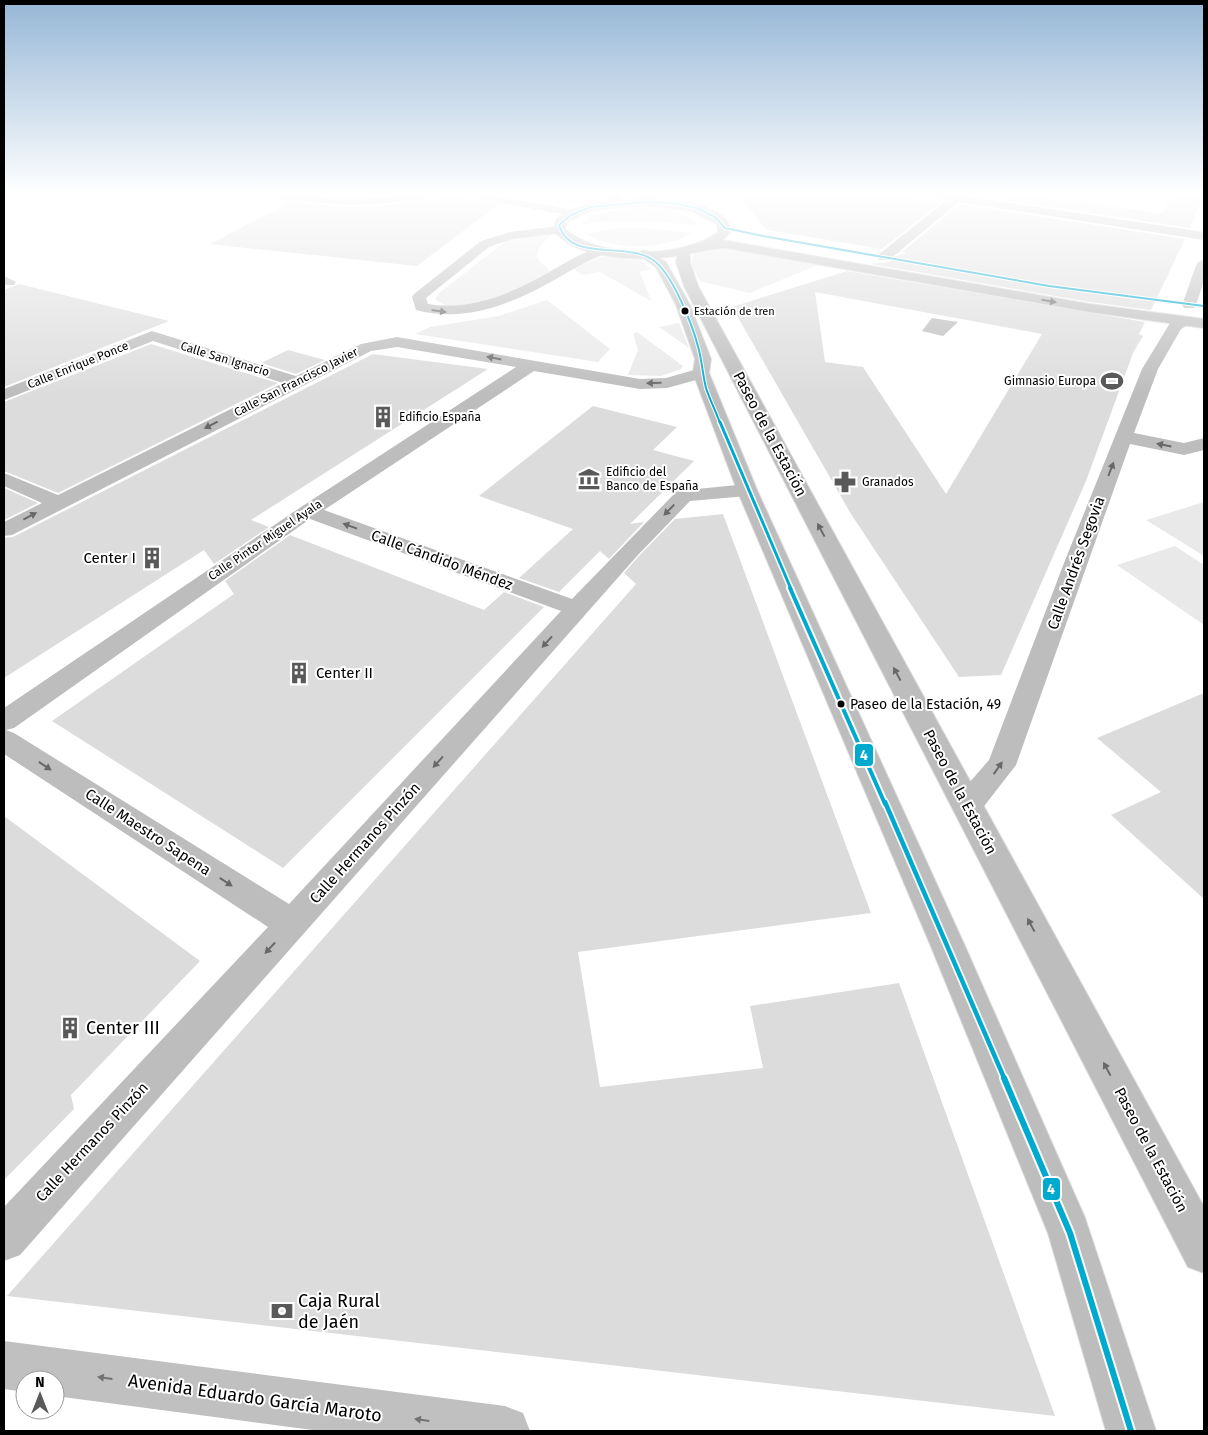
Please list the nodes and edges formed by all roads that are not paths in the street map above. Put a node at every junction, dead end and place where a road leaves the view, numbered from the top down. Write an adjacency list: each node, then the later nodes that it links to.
1 (464, 261): 2 (main road, one-way to 2)
2 (579, 261)
3 (654, 261): 12 (main road)
4 (684, 261): 25 (main road, Paseo de la Estación, one-way to 4)
5 (823, 261): 9 (main road, one-way to 9)
6 (907, 261): 9 (main road)
7 (1204, 263): 9 (main road)
8 (1204, 306): 9 (main road)
9 (1193, 317): 15 (main road, Calle Andrés Segovia)
10 (152, 336): 13 (main road, Calle San Ignacio); 14 (main road, Calle Enrique Ponce)
11 (530, 365): 12 (main road, Calle San Francisco Javier, one-way to 11); 13 (main road, Calle San Francisco Javier, one-way to 13); 20 (main road, Calle Pintor Miguel Ayala)
12 (701, 373): 18 (main road)
13 (298, 382): 19 (main road, Calle San Francisco Javier, one-way to 19)
14 (4, 395)
15 (1124, 437): 16 (main road, one-way to 15); 25 (main road, Calle Andrés Segovia, one-way to 15)
16 (1204, 444)
17 (4, 479): 19 (main road)
18 (747, 490): 22 (main road, Calle Hermanos Pinzón, one-way to 22); 31 (main road)
19 (57, 502): 21 (main road, Calle San Francisco Javier, one-way to 19)
20 (308, 511): 22 (main road, Calle Cándido Méndez, one-way to 20); 23 (main road, Calle Pintor Miguel Ayala)
21 (4, 530)
22 (576, 609): 26 (main road, Calle Hermanos Pinzón, one-way to 26)
23 (4, 721)
24 (4, 740): 26 (main road, Calle Maestro Sapena, one-way to 26)
25 (967, 806): 28 (main road, Paseo de la Estación, one-way to 25)
26 (292, 924): 27 (main road, Calle Hermanos Pinzón, one-way to 27)
27 (4, 1239)
28 (1204, 1251)
29 (4, 1365): 30 (street, Avenida Eduardo García Maroto, one-way to 29)
30 (505, 1431)
31 (1131, 1431)

